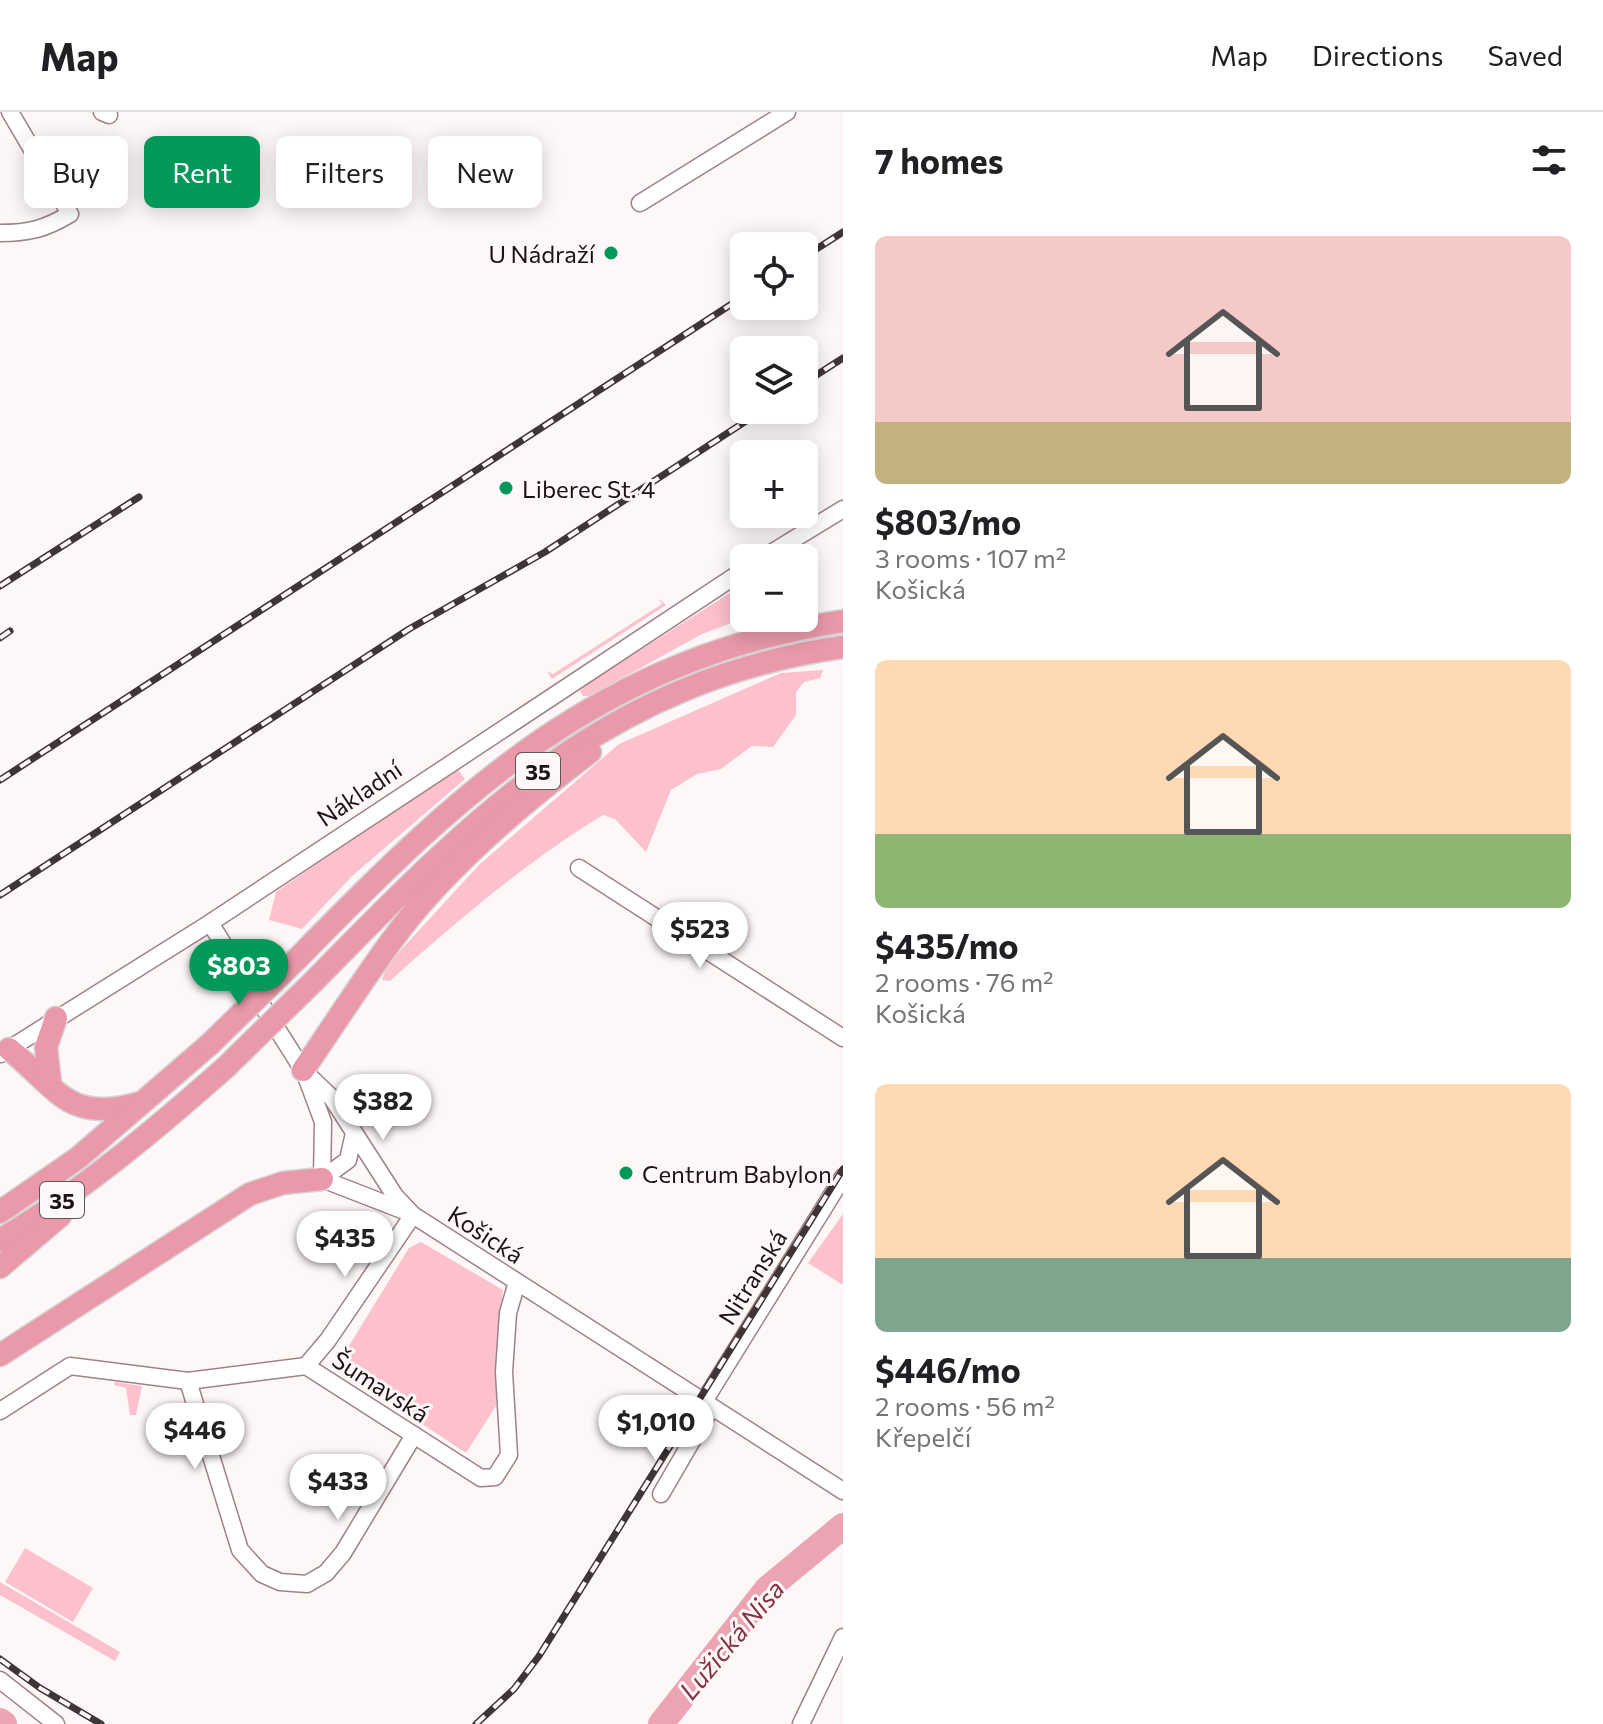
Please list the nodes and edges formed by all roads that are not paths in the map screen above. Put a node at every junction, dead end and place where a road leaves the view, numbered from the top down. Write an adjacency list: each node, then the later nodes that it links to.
1 (10, 112): 4 (street)
2 (787, 112): 3 (street)
3 (640, 203)
4 (0, 233)
5 (843, 509): 6 (street)
6 (786, 544)
7 (730, 579): 12 (street, Nákladní)
8 (843, 621): 18 (highway, 35, bridge)
9 (843, 647): 10 (highway, 35)
10 (692, 688): 16 (highway); 20 (highway, 35, bridge)
11 (579, 868): 14 (street)
12 (210, 923): 13 (street, Nákladní); 16 (street, Košická)
13 (56, 1018): 15 (street, Nákladní); 17 (highway)
14 (843, 1038)
15 (5, 1052): 17 (highway)
16 (303, 1070): 19 (street, Košická); 22 (street)
17 (50, 1082): 18 (highway)
18 (149, 1100): 23 (highway, 35)
19 (354, 1133): 22 (street); 24 (street, Košická)
20 (121, 1155): 25 (highway, 35); 26 (highway)
21 (843, 1177): 31 (street, Nitranská)
22 (322, 1179): 24 (street); 28 (highway)
23 (0, 1212)
24 (413, 1215): 27 (street, Košická); 29 (street)
25 (0, 1240)
26 (0, 1267)
27 (517, 1282): 31 (street, Košická); 33 (street, Šumavská)
28 (0, 1355)
29 (306, 1366): 30 (street, Šumavská); 33 (street, Šumavská)
30 (188, 1381): 32 (street, Šumavská); 33 (street)
31 (707, 1406): 34 (street, Košická); 35 (street)
32 (0, 1411)
33 (414, 1435)
34 (843, 1491)
35 (661, 1494)
36 (843, 1637): 39 (street)
37 (0, 1680): 38 (street)
38 (56, 1724)
39 (801, 1724)

